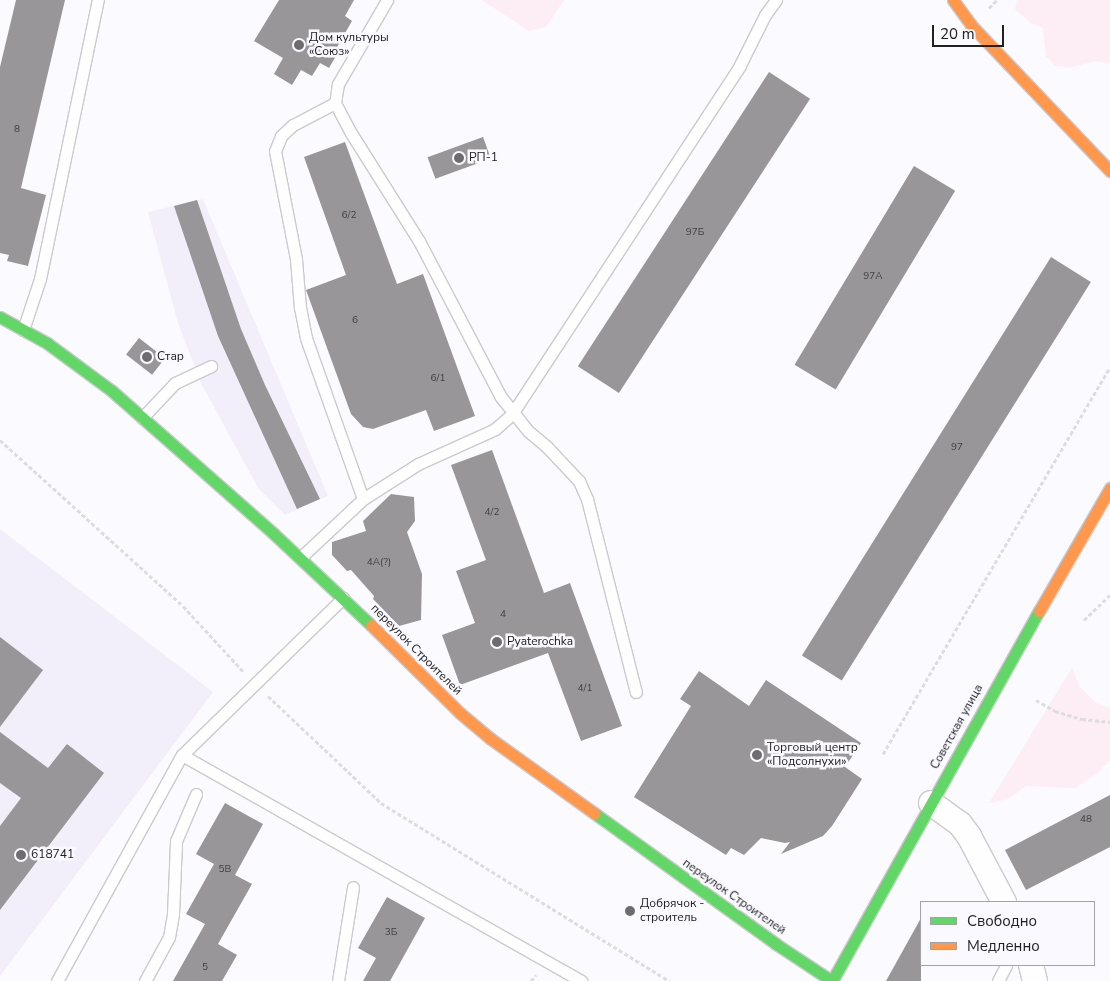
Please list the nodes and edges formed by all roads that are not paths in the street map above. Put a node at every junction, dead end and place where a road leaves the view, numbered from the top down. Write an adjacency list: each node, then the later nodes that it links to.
1 (98, 0): 8 (lane)
2 (387, 0): 5 (lane)
3 (776, 0): 10 (lane)
4 (953, 0): 6 (street)
5 (335, 103): 10 (lane); 13 (lane)
6 (1110, 171)
7 (0, 317): 8 (street, переулок Строителей)
8 (23, 330): 11 (street, переулок Строителей)
9 (212, 366): 11 (lane)
10 (512, 414): 13 (lane); 16 (lane)
11 (142, 418): 14 (street, переулок Строителей)
12 (1110, 488): 19 (street, Советская улица)
13 (363, 499): 14 (lane)
14 (300, 558): 15 (street, переулок Строителей)
15 (343, 598): 17 (lane); 28 (street, переулок Строителей)
16 (636, 692)
17 (182, 754): 24 (lane); 27 (lane)
18 (196, 794): 25 (lane)
19 (931, 804): 21 (street); 28 (street, Советская улица)
20 (353, 887): 26 (lane)
21 (1003, 901)
22 (1006, 966): 29 (lane)
23 (1031, 966): 30 (street)
24 (57, 981)
25 (145, 981)
26 (338, 981)
27 (582, 981)
28 (832, 981)
29 (998, 981)
30 (1035, 981)

